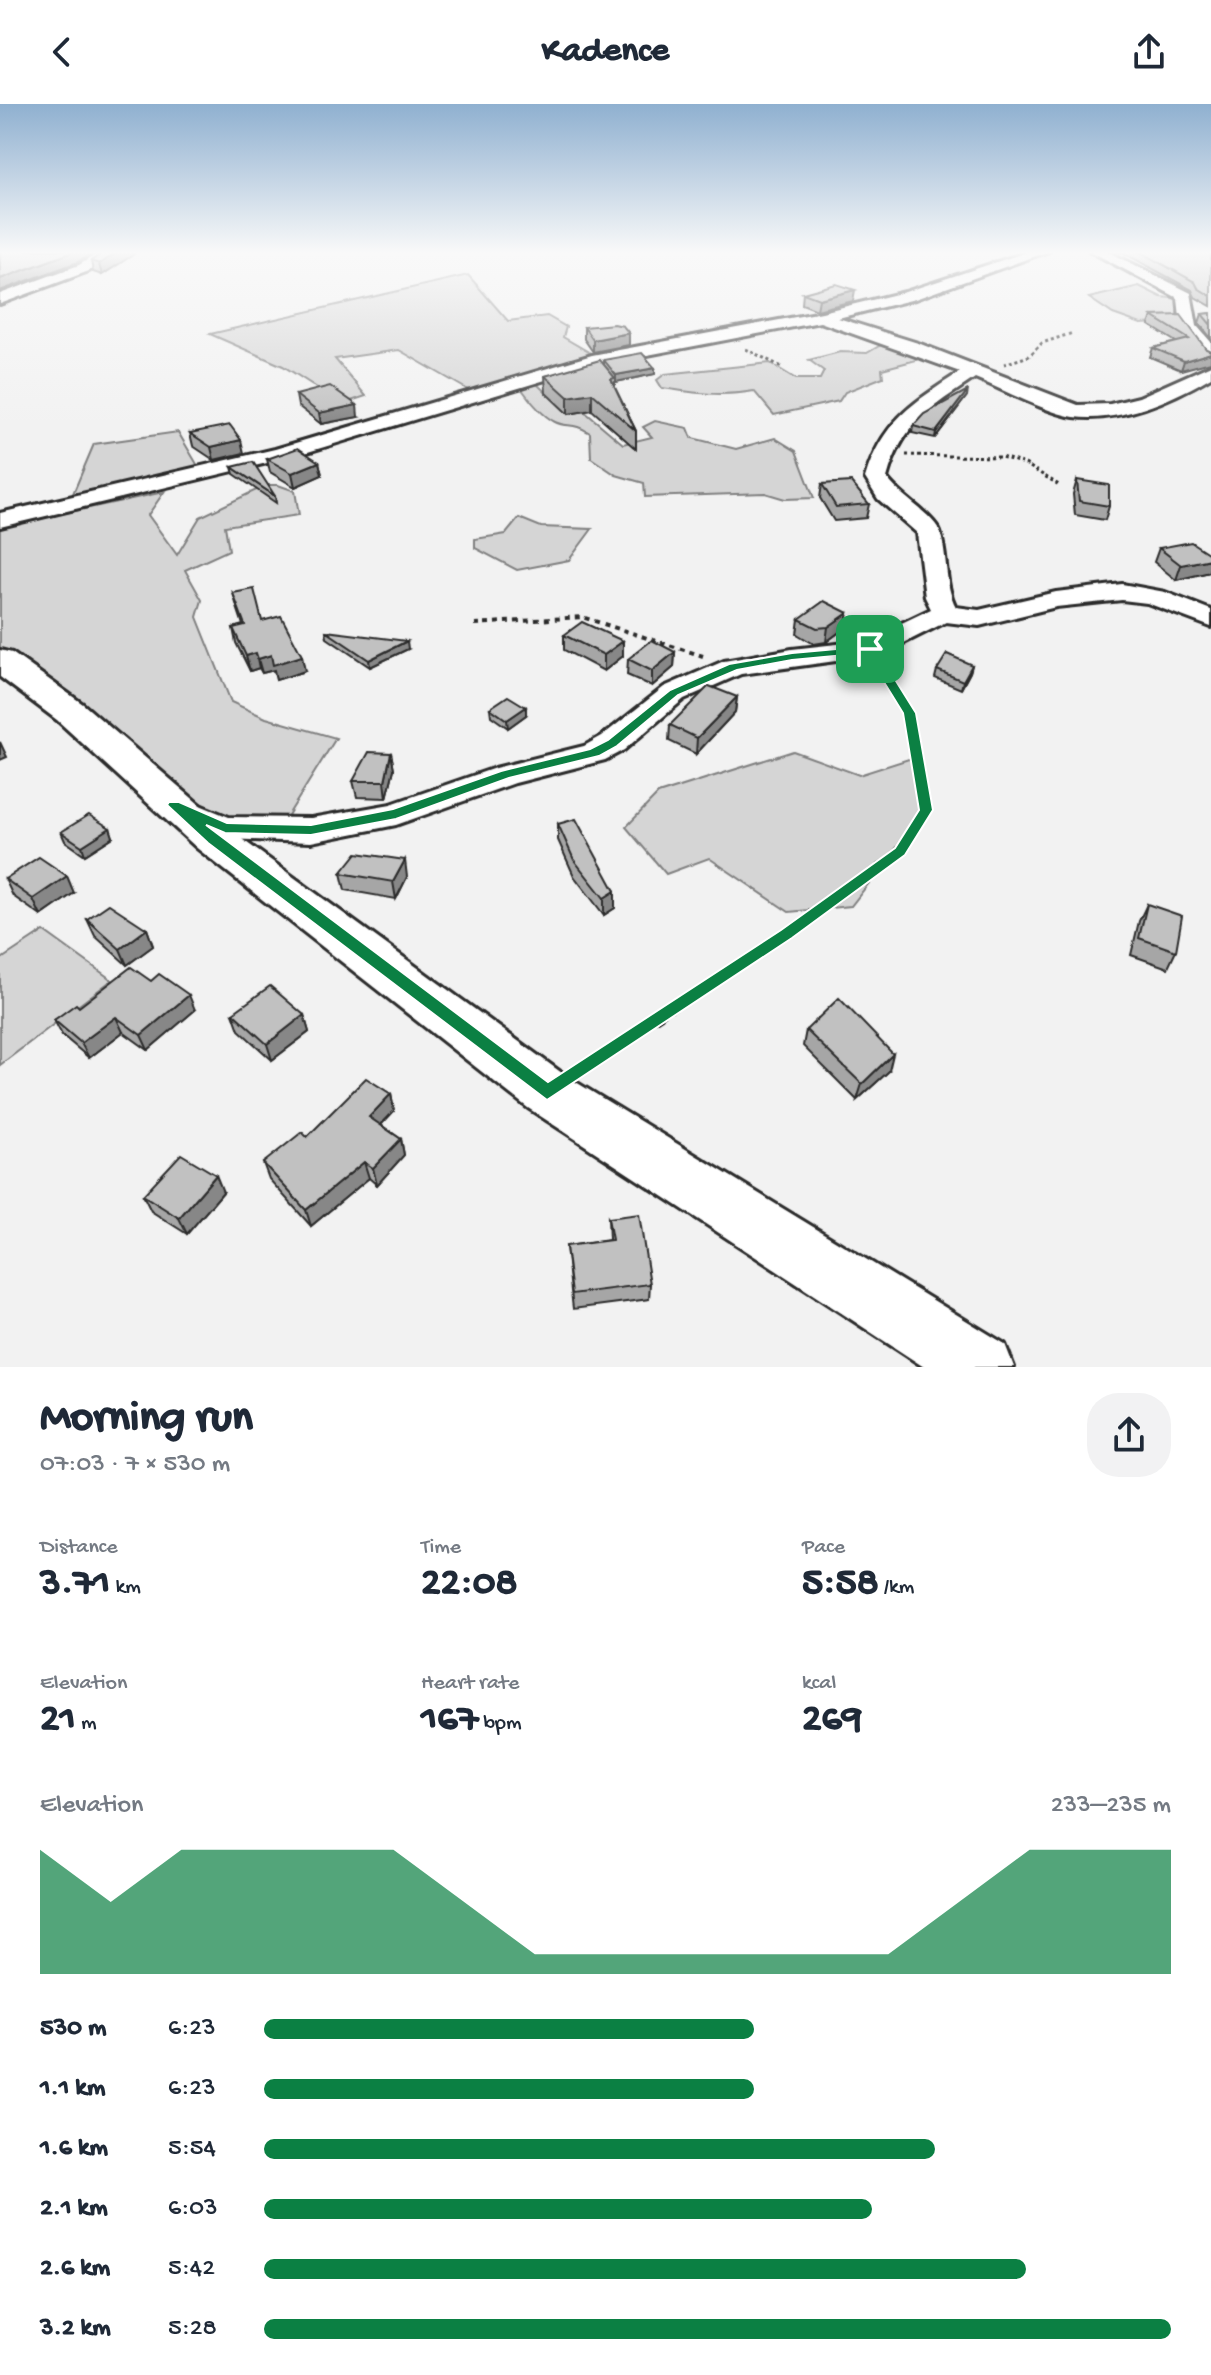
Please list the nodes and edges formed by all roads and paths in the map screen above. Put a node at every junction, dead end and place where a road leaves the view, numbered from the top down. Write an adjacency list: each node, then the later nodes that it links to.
1 (852, 310): 3 (street)
2 (1189, 310): 6 (street)
3 (822, 317): 5 (street); 9 (street)
4 (1073, 333): 9 (path)
5 (721, 336): 7 (path); 12 (street)
6 (1211, 353)
7 (782, 367)
8 (1211, 370): 9 (street)
9 (972, 372): 10 (street)
10 (885, 453): 11 (path); 13 (street)
11 (1059, 485)
12 (0, 520)
13 (945, 612): 14 (street); 16 (street)
14 (1211, 619)
15 (475, 624): 18 (path)
16 (870, 649): 18 (street); 20 (path)
17 (0, 660): 19 (street)
18 (734, 667): 19 (street)
19 (174, 805): 20 (street)
20 (547, 1092): 21 (street)
21 (982, 1367)

